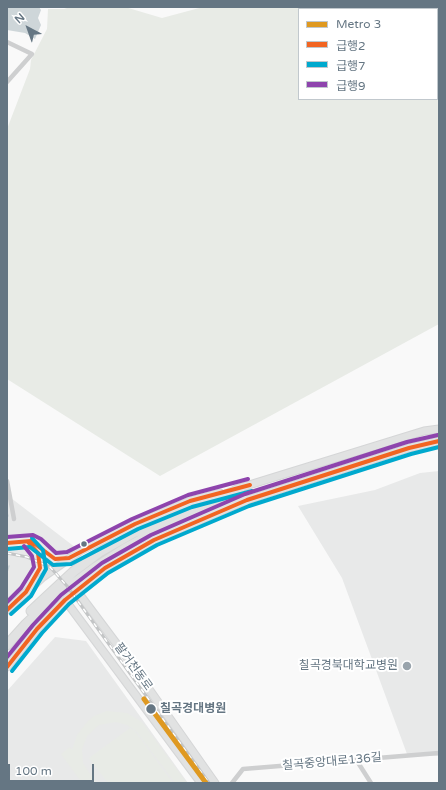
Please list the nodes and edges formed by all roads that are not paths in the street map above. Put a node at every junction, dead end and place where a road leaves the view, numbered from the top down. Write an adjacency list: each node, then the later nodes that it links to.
1 (7, 42): 2 (street)
2 (7, 82)
3 (439, 429): 6 (main road)
4 (439, 441): 7 (main road)
5 (7, 481): 8 (street)
6 (240, 488): 11 (main road); 12 (highway)
7 (247, 500): 9 (main road); 13 (highway)
8 (14, 519)
9 (76, 591): 10 (main road); 18 (main road, 팔거천동로)
10 (65, 600): 14 (main road); 17 (main road, 팔거천동로)
11 (7, 610)
12 (7, 636)
13 (7, 646)
14 (7, 667)
15 (439, 753): 16 (street, 칠곡중앙대로136길)
16 (357, 761): 19 (street, 칠곡중앙대로136길); 20 (street)
17 (200, 783)
18 (215, 783)
19 (232, 783)
20 (371, 783)

